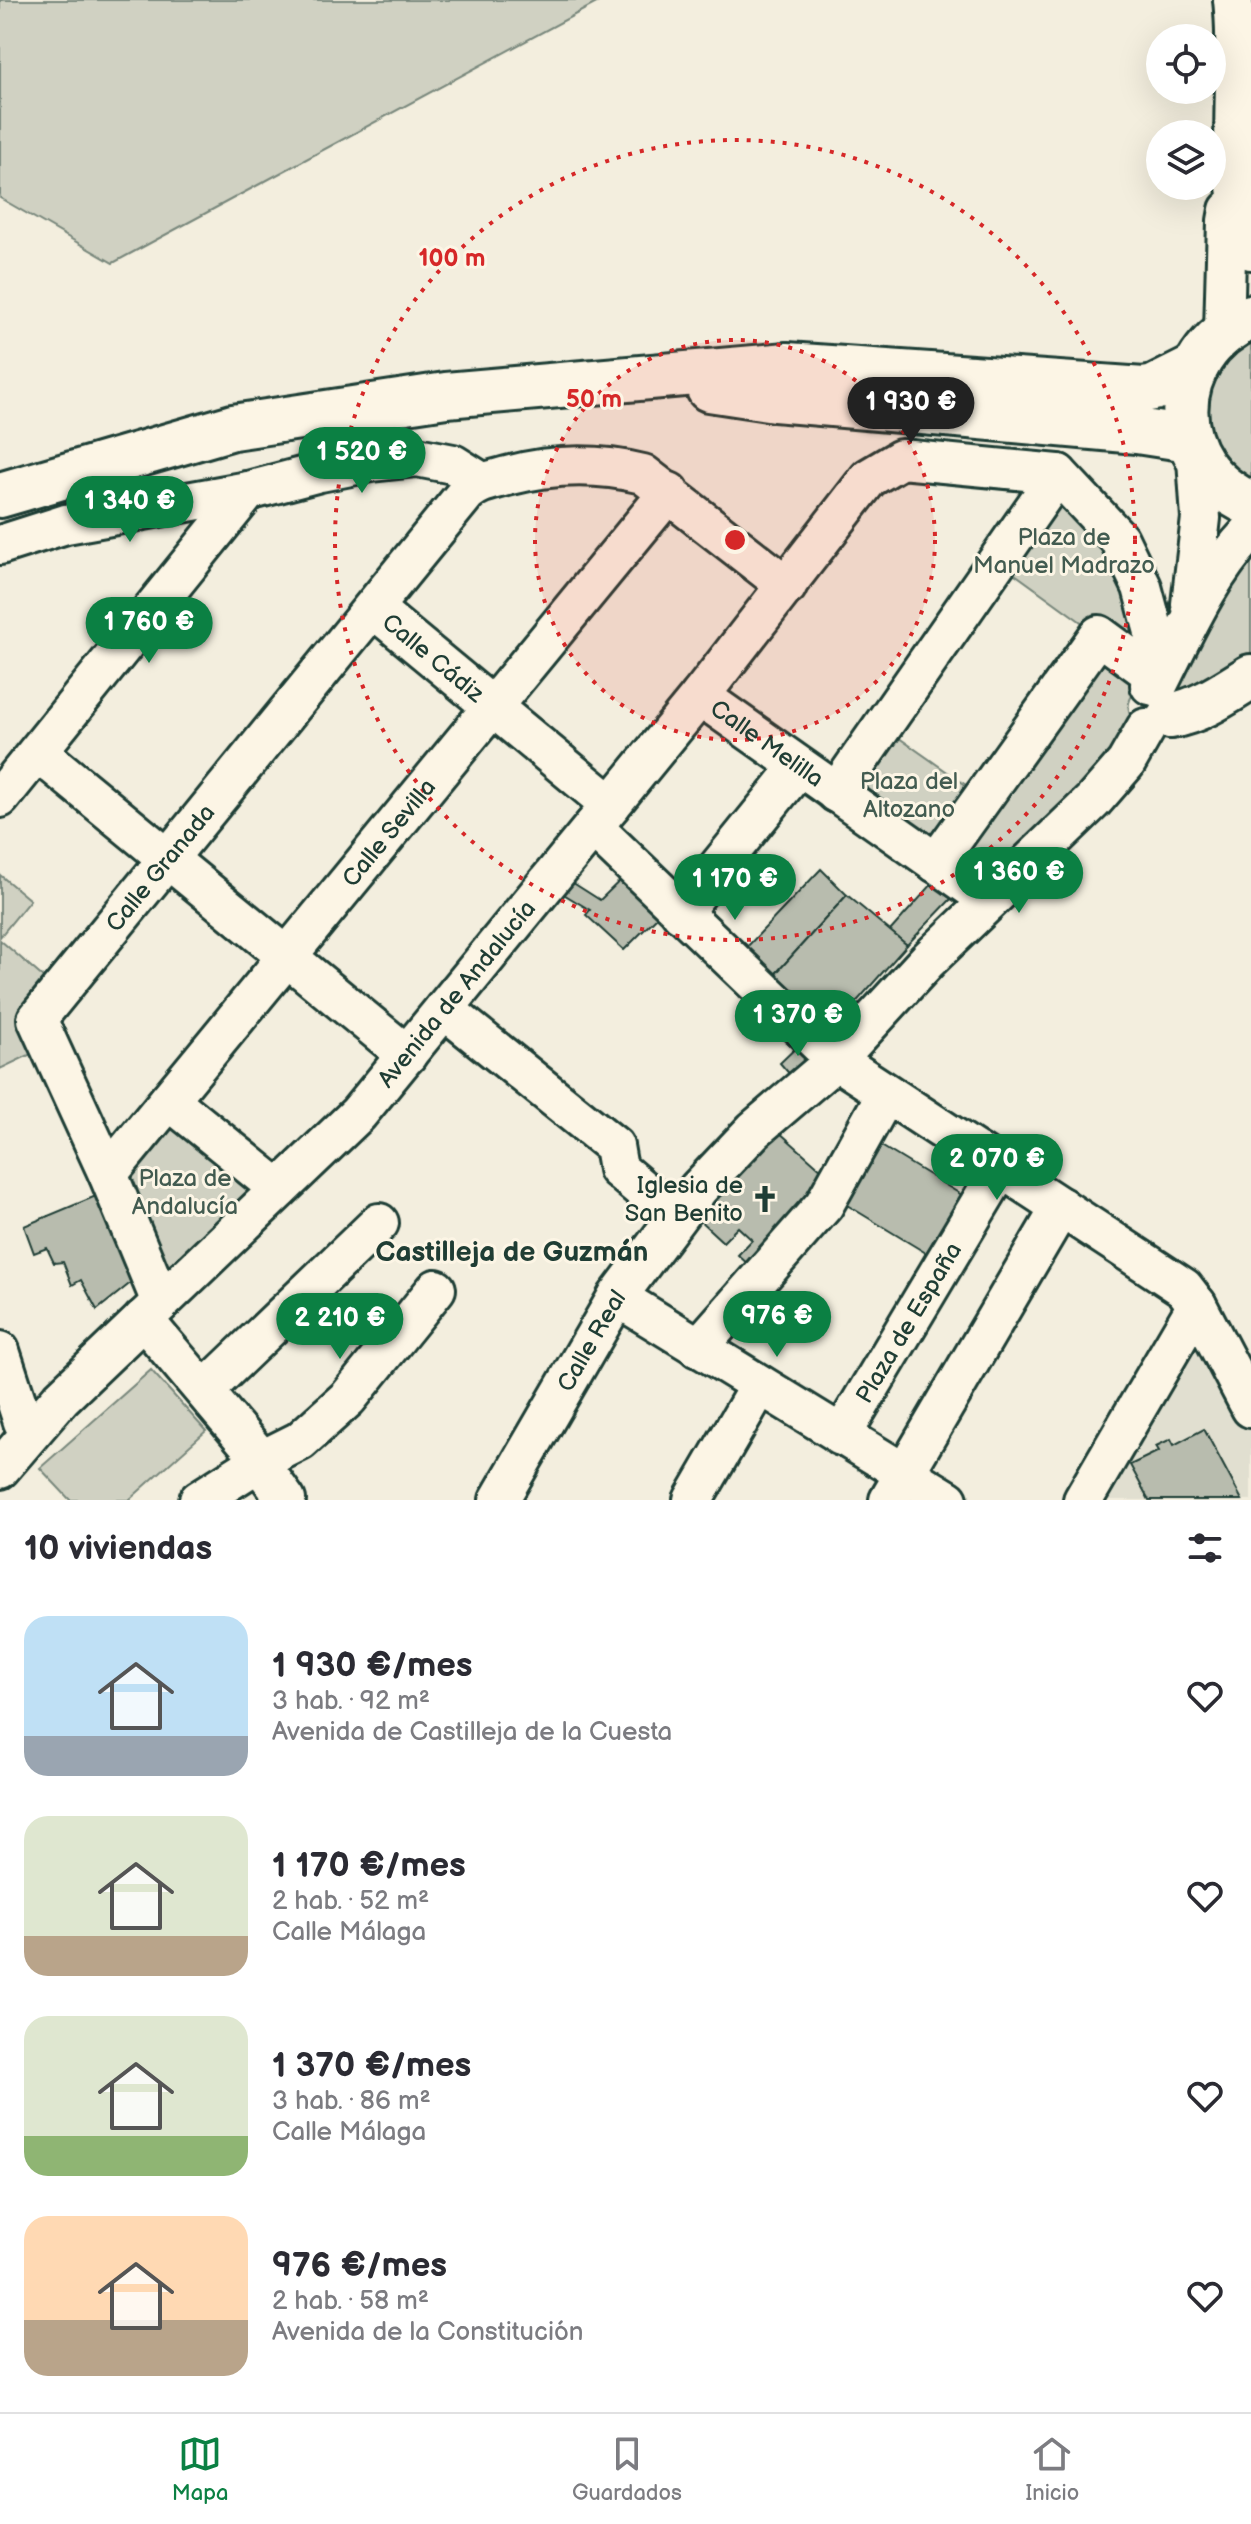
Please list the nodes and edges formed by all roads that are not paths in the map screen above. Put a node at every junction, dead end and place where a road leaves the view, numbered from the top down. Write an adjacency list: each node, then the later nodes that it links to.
1 (1233, 0): 2 (street)
2 (1235, 184): 3 (street); 4 (street)
3 (1251, 250)
4 (1238, 324): 5 (main road)
5 (1196, 367): 6 (main road); 7 (main road)
6 (644, 378): 7 (main road); 12 (main road)
7 (1193, 449): 13 (main road); 18 (street)
8 (1058, 474): 16 (street, Avenida de Andalucía); 21 (street); 25 (street)
9 (480, 481): 10 (street); 11 (street); 17 (street, Calle Granada)
10 (248, 491): 15 (street); 23 (street)
11 (669, 492): 16 (street); 22 (street, Calle Sevilla)
12 (0, 495)
13 (1251, 504)
14 (1251, 531): 18 (street, Calle Real)
15 (0, 545)
16 (787, 586): 20 (street, Avenida de Andalucía)
17 (373, 608): 22 (street, Calle Cádiz); 28 (street, Calle Granada)
18 (1186, 631): 21 (street, Calle Real)
19 (1251, 677): 21 (main road)
20 (700, 696): 24 (street, Calle Melilla); 27 (street, Avenida de Andalucía)
21 (1155, 698): 29 (street); 30 (street, Calle Real)
22 (493, 707): 27 (street, Calle Cádiz); 32 (street, Calle Sevilla)
23 (39, 753): 26 (street); 28 (street)
24 (799, 767): 25 (street, Calle Melilla); 31 (street)
25 (836, 793): 29 (street, Calle Melilla)
26 (0, 798)
27 (602, 816): 31 (street, Calle Cádiz); 33 (street, Avenida de Andalucía)
28 (169, 858): 32 (street); 39 (street, Calle Granada)
29 (936, 863): 30 (street, Calle Melilla)
30 (989, 900): 35 (street, Calle Real)
31 (681, 913): 35 (street, Calle Cádiz)
32 (287, 956): 34 (street); 37 (street, Calle Sevilla)
33 (444, 1009): 34 (street, Avenida de Andalucía); 42 (street)
34 (407, 1055): 40 (street, Avenida de Andalucía)
35 (836, 1060): 36 (street, Calle Cádiz); 42 (street, Calle Real)
36 (886, 1094): 38 (street, Calle Cádiz); 48 (street)
37 (169, 1100): 39 (street, Calle Sevilla); 40 (street)
38 (1001, 1168): 41 (street, Calle Cádiz); 55 (street, Plaza de España)
39 (108, 1174): 47 (street, Calle Granada)
40 (279, 1189): 47 (street, Avenida de Andalucía)
41 (1061, 1207): 46 (street, Calle Cádiz); 58 (street)
42 (675, 1217): 45 (street, Calle Real)
43 (379, 1223): 51 (street)
44 (436, 1289): 56 (street)
45 (617, 1297): 48 (street); 61 (street, Calle Real)
46 (1197, 1305): 53 (street, Calle Cádiz); 64 (street)
47 (152, 1310): 51 (street, Calle Granada); 52 (street, Avenida de Andalucía)
48 (698, 1348): 50 (street)
49 (0, 1351): 54 (street)
50 (760, 1385): 55 (street); 62 (street)
51 (205, 1390): 56 (street, Calle Granada)
52 (61, 1398): 54 (street); 57 (street, Avenida de Andalucía)
53 (1251, 1408)
54 (12, 1423)
55 (841, 1436): 58 (street)
56 (261, 1461): 59 (street); 60 (street, Calle Granada)
57 (0, 1469)
58 (896, 1487): 63 (street)
59 (199, 1500)
60 (286, 1500)
61 (499, 1500)
62 (693, 1500)
63 (948, 1500)
64 (1083, 1500)

